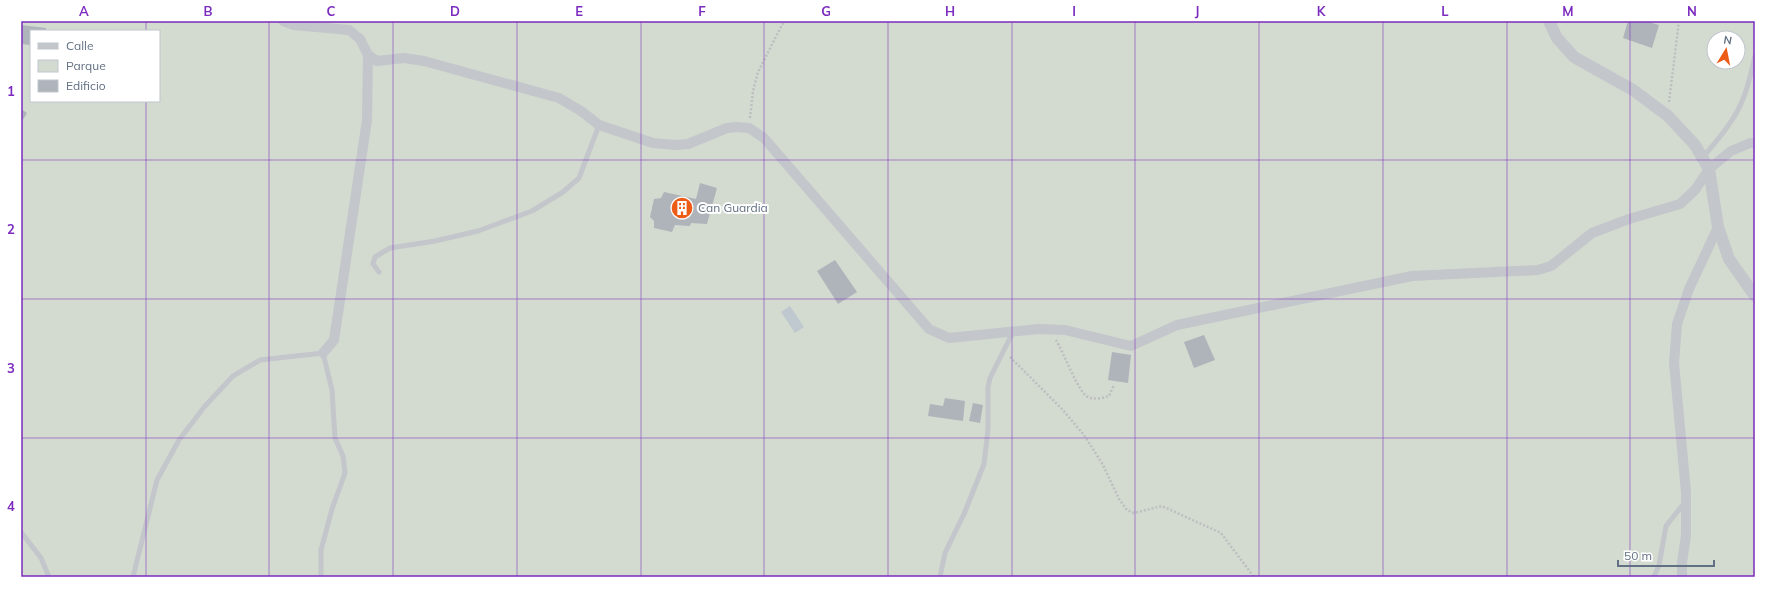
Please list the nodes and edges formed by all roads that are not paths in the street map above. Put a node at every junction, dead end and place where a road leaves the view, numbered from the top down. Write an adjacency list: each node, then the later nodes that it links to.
1 (283, 21): 3 (street)
2 (1549, 21): 7 (street)
3 (368, 55): 5 (street); 12 (street)
4 (1755, 56): 7 (lane)
5 (599, 125): 9 (lane); 11 (street)
6 (1755, 143): 7 (street)
7 (1706, 164): 8 (street); 11 (street)
8 (1718, 227): 10 (street); 13 (street)
9 (380, 272)
10 (1755, 296)
11 (1014, 331): 18 (lane)
12 (323, 353): 16 (lane); 17 (lane)
13 (1686, 501): 19 (lane); 20 (street)
14 (21, 532): 15 (lane)
15 (49, 577)
16 (134, 577)
17 (322, 577)
18 (940, 577)
19 (1654, 577)
20 (1682, 577)

